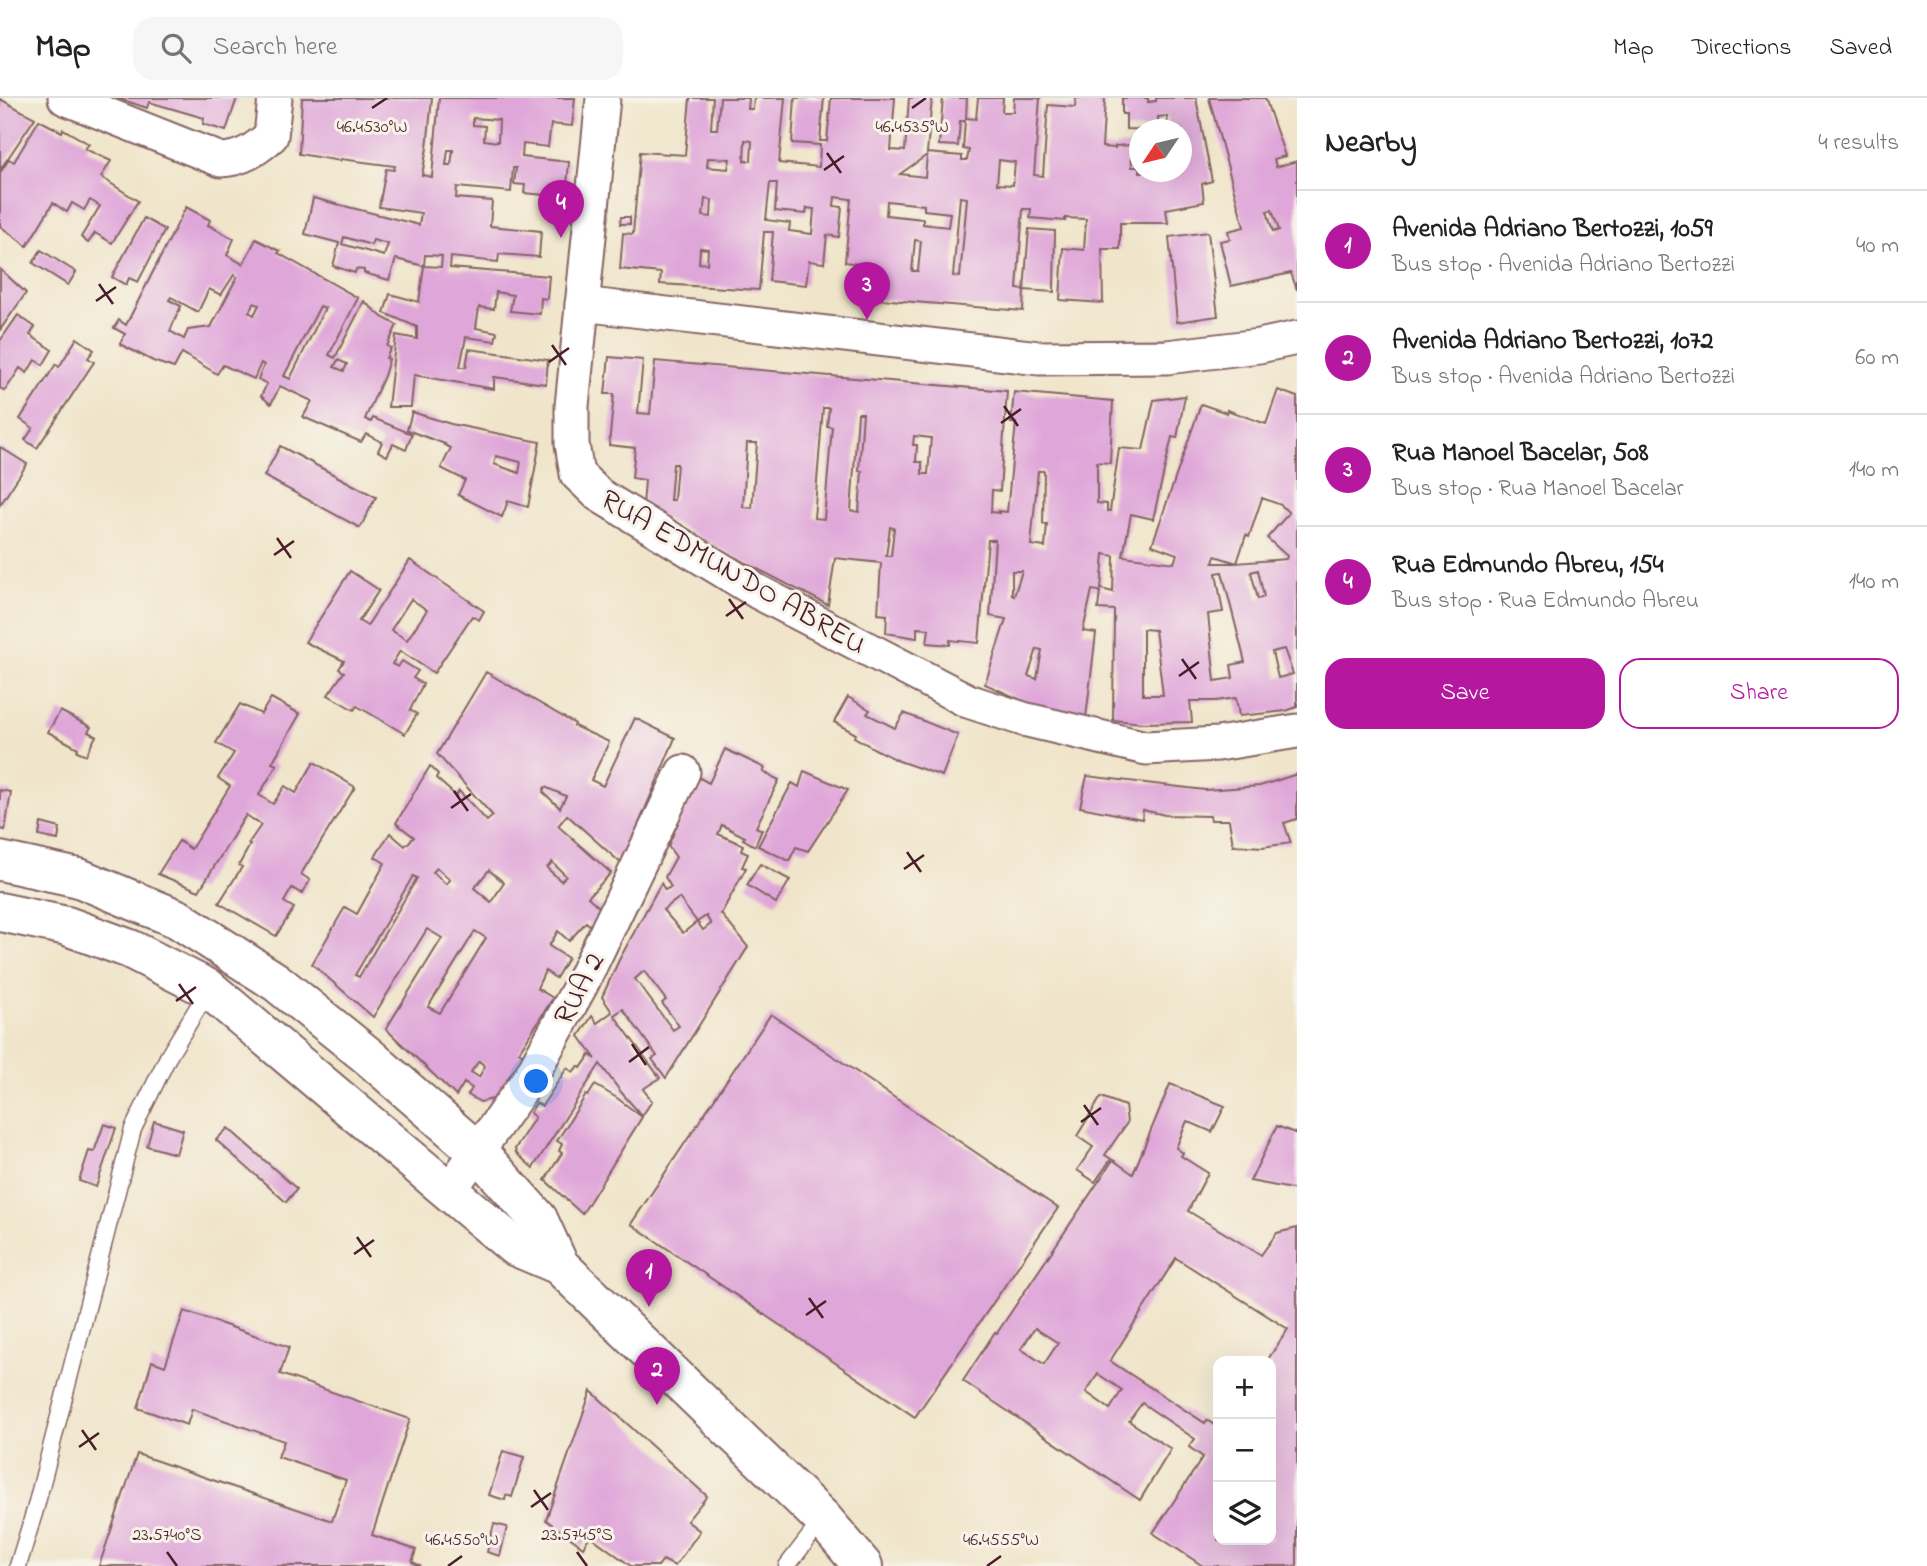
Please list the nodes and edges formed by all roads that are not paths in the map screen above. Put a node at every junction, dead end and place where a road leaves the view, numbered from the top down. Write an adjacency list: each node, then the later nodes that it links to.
1 (65, 98): 2 (street)
2 (275, 98)
3 (603, 98): 4 (street, RUA EDMUNDO ABREU)
4 (582, 304): 5 (street); 6 (street, RUA EDMUNDO ABREU)
5 (1297, 338)
6 (1297, 731)
7 (683, 772): 11 (street, RUA 2)
8 (0, 861): 11 (main road)
9 (0, 912): 10 (main road)
10 (209, 989): 12 (main road); 15 (lane)
11 (478, 1152): 12 (street, RUA 2); 13 (main road)
12 (449, 1191): 13 (main road)
13 (559, 1265): 14 (main road)
14 (823, 1519): 16 (lane); 17 (main road)
15 (18, 1566)
16 (787, 1566)
17 (863, 1566)

